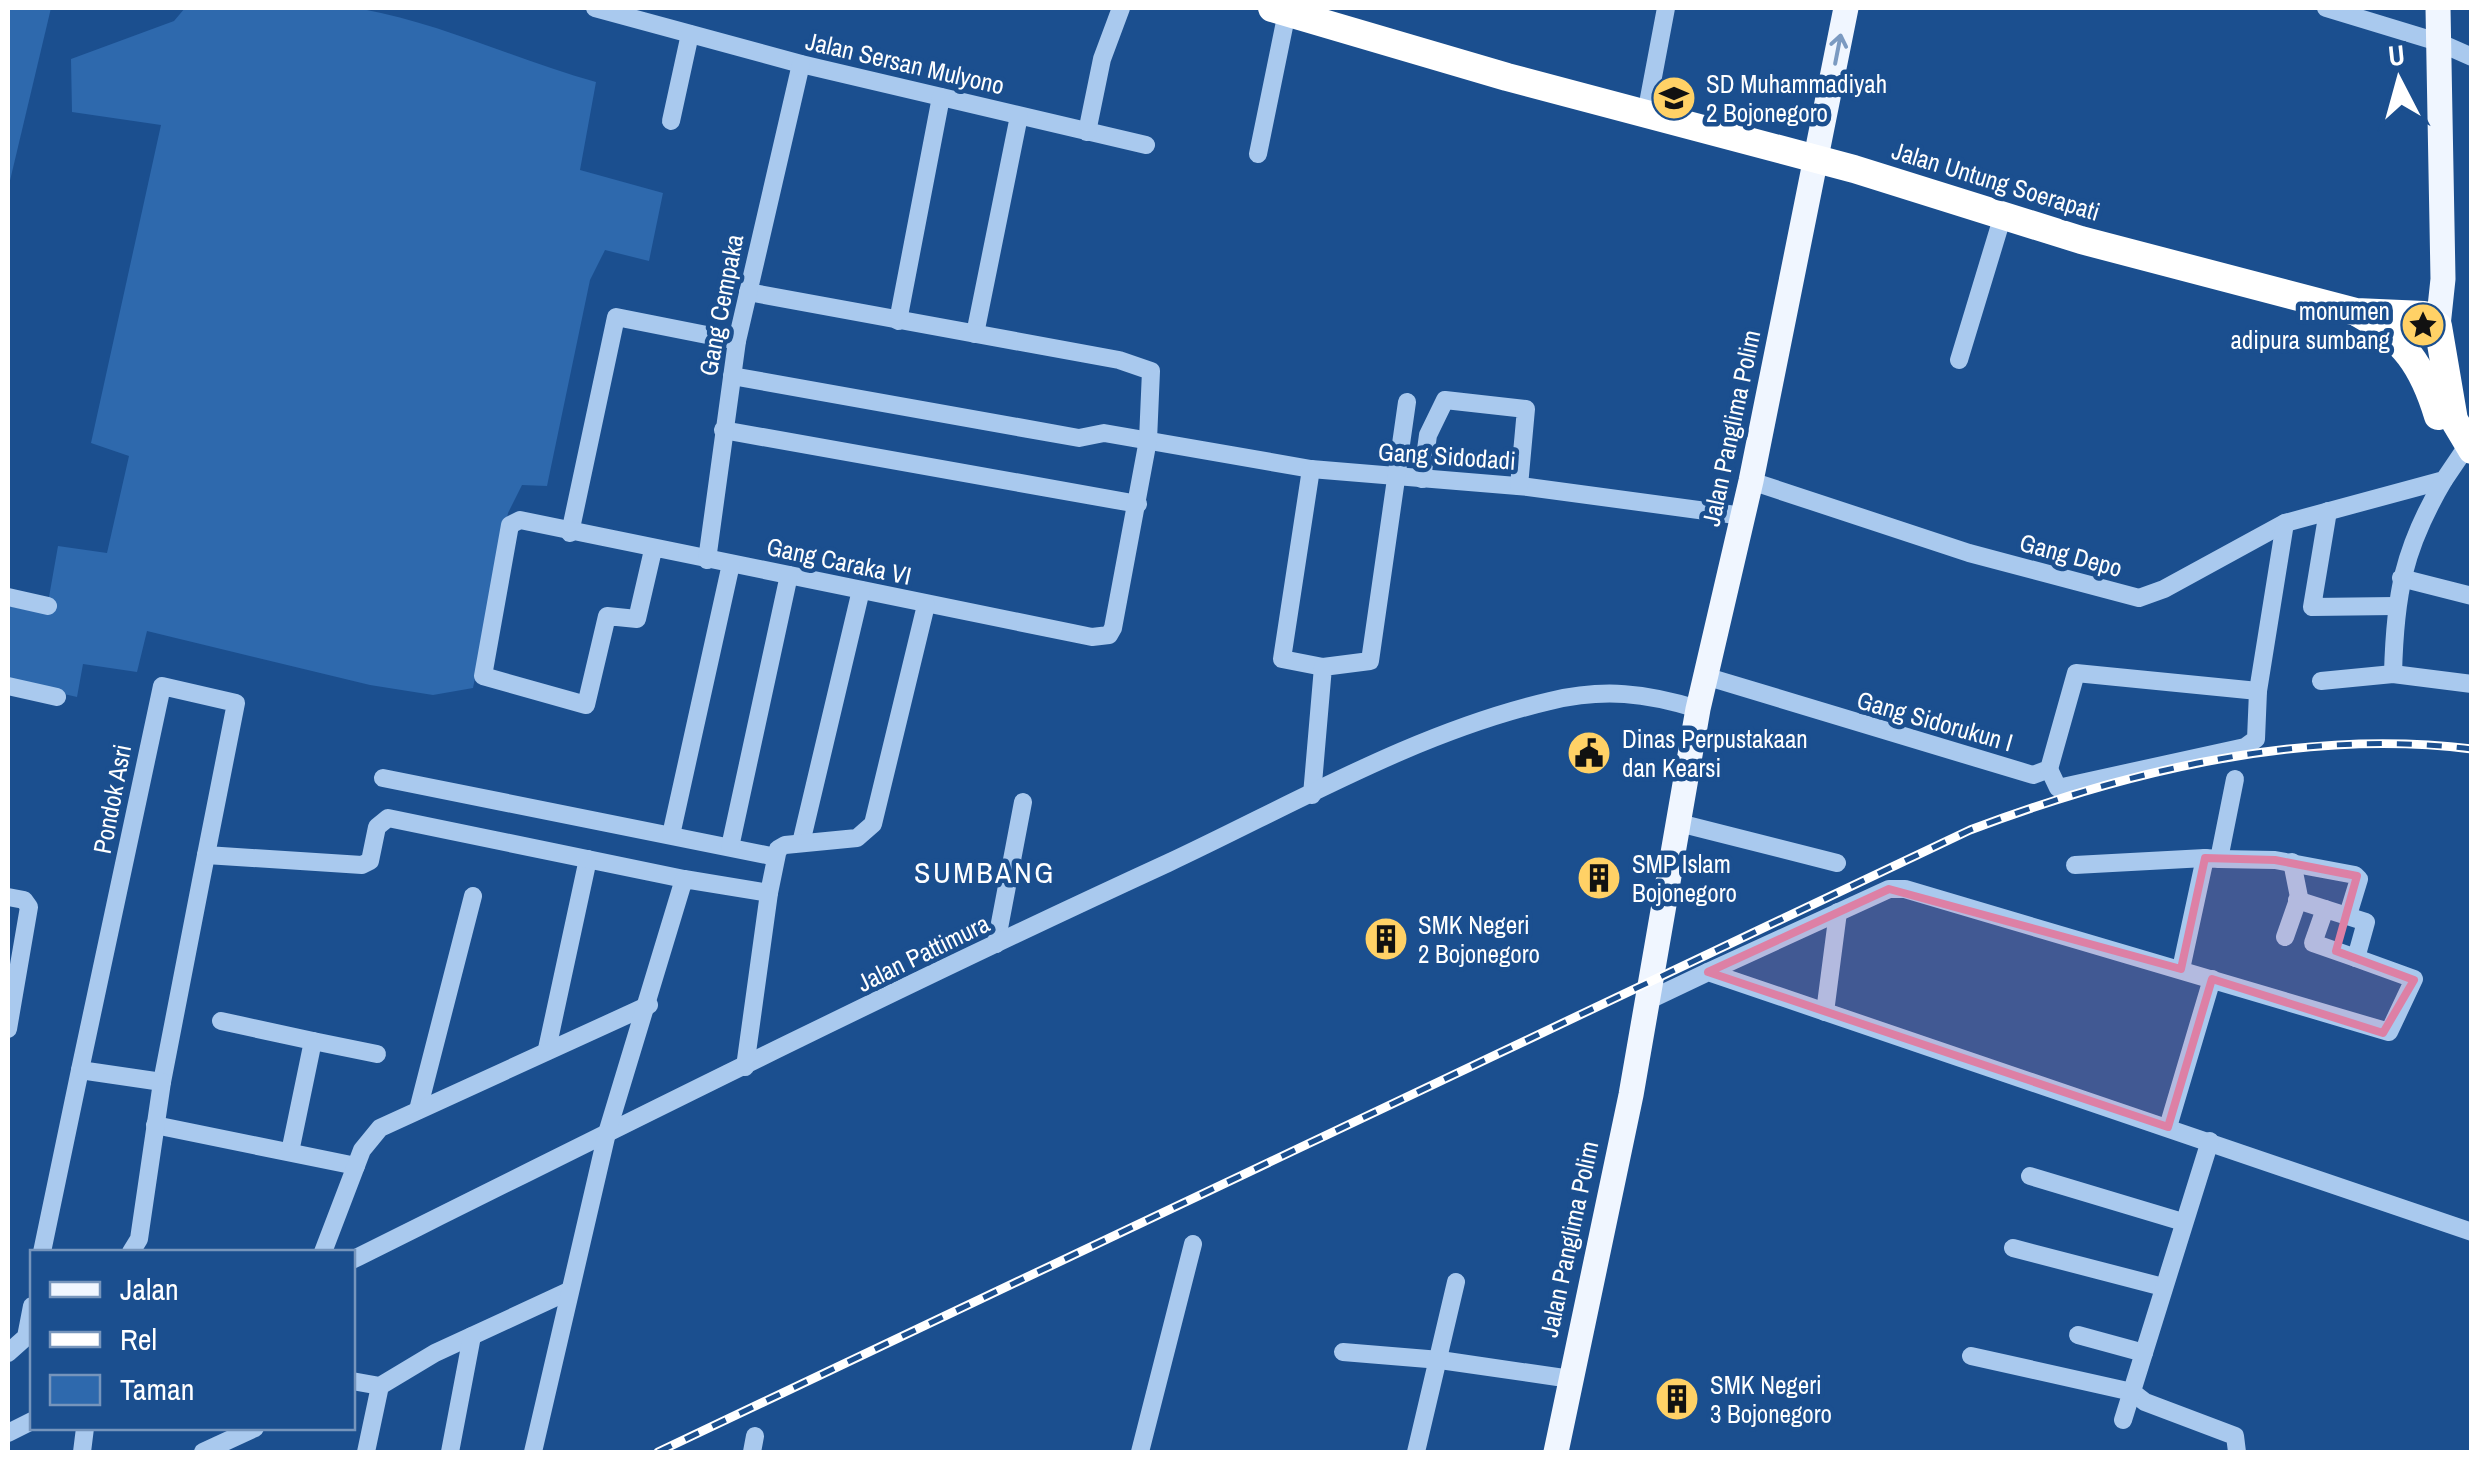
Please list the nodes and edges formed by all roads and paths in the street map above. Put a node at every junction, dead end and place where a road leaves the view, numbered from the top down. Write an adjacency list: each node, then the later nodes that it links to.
1 (595, 8): 8 (street, Jalan Sersan Mulyono)
2 (1120, 8): 16 (street)
3 (1666, 8): 13 (street)
4 (1846, 8): 19 (main road, Jalan Panglima Polim, one-way to 4)
5 (2326, 8): 9 (street)
6 (2438, 8): 9 (main road)
7 (1293, 11): 13 (highway, Jalan Untung Soerapati); 18 (street)
8 (690, 34): 11 (street, Jalan Sersan Mulyono); 15 (street)
9 (2438, 42): 10 (street); 24 (main road)
10 (2472, 57)
11 (801, 64): 12 (street, Jalan Sersan Mulyono); 21 (street, Gang Cempaka)
12 (941, 97): 14 (street, Jalan Sersan Mulyono); 23 (street)
13 (1646, 114): 19 (highway, Jalan Untung Soerapati)
14 (1020, 116): 16 (street, Jalan Sersan Mulyono); 25 (street)
15 (671, 121)
16 (1087, 132): 17 (street, Jalan Sersan Mulyono)
17 (1146, 144)
18 (1258, 154)
19 (1816, 158): 20 (highway, Jalan Untung Soerapati); 38 (main road, Jalan Panglima Polim)
20 (2004, 216): 22 (highway, Jalan Untung Soerapati); 28 (street)
21 (748, 292): 23 (street, Gang Caraka VI); 26 (street, Gang Cempaka)
22 (2356, 312): 24 (highway); 27 (highway)
23 (898, 320): 25 (street, Gang Caraka VI)
24 (2431, 326): 27 (highway); 33 (highway)
25 (975, 334): 32 (street, Gang Caraka VI)
26 (737, 341): 29 (street, Gang Cempaka); 44 (street)
27 (2406, 347): 33 (highway)
28 (1959, 360)
29 (732, 376): 31 (street, Gang Cempaka); 32 (street, Gang Sidodadi)
30 (1407, 402): 35 (street)
31 (724, 430): 40 (street); 46 (street, Gang Cempaka)
32 (1148, 440): 34 (street, Gang Sidodadi); 40 (street, Gang Caraka VI)
33 (2468, 454): 37 (street)
34 (1311, 469): 35 (street, Gang Sidodadi); 56 (street)
35 (1397, 477): 36 (street, Gang Sidodadi); 56 (street)
36 (1422, 479): 39 (street, Gang Sidodadi); 39 (street)
37 (2444, 480): 41 (street, Gang Depo); 49 (street)
38 (1752, 481): 42 (main road, Jalan Panglima Polim); 43 (street, Gang Depo)
39 (1519, 486): 42 (street, Gang Sidodadi)
40 (1138, 504): 53 (street, Gang Caraka VI)
41 (2328, 512): 43 (street, Gang Depo); 55 (street)
42 (1743, 516): 58 (main road, Jalan Panglima Polim)
43 (2285, 523): 62 (street)
44 (570, 532): 45 (street, Gang Caraka VI); 45 (street, Gang Caraka VI)
45 (652, 550): 46 (street, Gang Caraka VI)
46 (707, 560): 47 (street, Gang Caraka VI)
47 (731, 564): 48 (street, Gang Caraka VI); 71 (street)
48 (790, 575): 50 (street, Gang Caraka VI); 73 (street)
49 (2400, 578): 51 (street); 55 (street)
50 (861, 590): 53 (street, Gang Caraka VI); 72 (street)
51 (2472, 596)
52 (8, 598): 54 (street)
53 (926, 604): 72 (street)
54 (48, 606)
55 (2395, 606): 57 (street)
56 (1323, 667): 68 (street)
57 (2393, 674): 59 (street); 60 (street)
58 (1708, 677): 64 (main road, Jalan Panglima Polim); 65 (street, Gang Sidorukun I)
59 (2322, 681)
60 (2472, 684)
61 (8, 686): 63 (street)
62 (2258, 691): 65 (street, Gang Sidorukun I); 65 (street)
63 (57, 697)
64 (1698, 709): 68 (street, Jalan Pattimura); 70 (main road, Jalan Panglima Polim)
65 (2048, 769)
66 (383, 778): 71 (street)
67 (2236, 779): 76 (street)
68 (1312, 795): 90 (street, Jalan Pattimura)
69 (1023, 802): 90 (street)
70 (1679, 823): 79 (street); 95 (main road, Jalan Panglima Polim)
71 (671, 835): 73 (street)
72 (801, 844): 75 (street)
73 (730, 847): 75 (street)
74 (206, 856): 77 (street); 105 (street, Pondok Asri); 106 (street, Pondok Asri)
75 (776, 857): 82 (street)
76 (2212, 859): 78 (street); 80 (street); 92 (street)
77 (588, 860): 81 (street); 102 (street)
78 (2292, 862): 85 (street); 88 (street)
79 (1837, 863)
80 (2075, 865)
81 (684, 879): 82 (street); 97 (street)
82 (768, 893): 104 (street)
83 (473, 896): 107 (street)
84 (8, 897): 96 (street)
85 (2298, 900): 86 (street); 89 (street)
86 (2325, 908): 88 (street); 91 (street)
87 (1838, 912): 92 (street); 93 (street); 98 (street)
88 (2348, 915): 91 (street)
89 (2285, 937)
90 (996, 944): 104 (street, Jalan Pattimura)
91 (2356, 958): 94 (street)
92 (2181, 968): 94 (street)
93 (1708, 972): 95 (street); 98 (street)
94 (2212, 979): 109 (street)
95 (1649, 989): 134 (main road, Jalan Panglima Polim)
96 (10, 1004): 100 (street)
97 (648, 1004): 102 (street); 110 (street)
98 (1825, 1012): 109 (street)
99 (221, 1021): 101 (street)
100 (8, 1029)
101 (314, 1041): 103 (street); 112 (street)
102 (547, 1049): 107 (street)
103 (377, 1054)
104 (745, 1067): 110 (street, Jalan Pattimura)
105 (80, 1070): 106 (street); 119 (street)
106 (162, 1082): 108 (street, Pondok Asri)
107 (418, 1110): 113 (street)
108 (156, 1125): 112 (street); 120 (street, Pondok Asri)
109 (2168, 1128): 111 (street)
110 (607, 1132): 122 (street, Jalan Pattimura); 125 (street)
111 (2210, 1142): 115 (street); 116 (street)
112 (290, 1152): 113 (street)
113 (356, 1166): 121 (street)
114 (2030, 1176): 115 (street)
115 (2183, 1222): 124 (street)
116 (2472, 1232)
117 (1193, 1244): 144 (street)
118 (2012, 1248): 124 (street)
119 (42, 1250)
120 (131, 1250)
121 (324, 1250)
122 (355, 1258)
123 (1456, 1282): 133 (street)
124 (2163, 1287): 131 (street)
125 (568, 1291): 128 (street); 143 (street)
126 (30, 1316): 130 (street)
127 (2078, 1335): 131 (street)
128 (472, 1336): 136 (street); 142 (street)
129 (1344, 1352): 133 (street)
130 (8, 1353)
131 (2144, 1353): 137 (street)
132 (1971, 1356): 137 (street)
133 (1440, 1360): 134 (street); 145 (street)
134 (1571, 1379): 146 (main road, Jalan Panglima Polim)
135 (355, 1382): 136 (street)
136 (380, 1386): 141 (street)
137 (2132, 1392): 138 (street); 147 (street)
138 (2123, 1420)
139 (250, 1430): 140 (street)
140 (203, 1452)
141 (366, 1452)
142 (450, 1452)
143 (533, 1452)
144 (1140, 1452)
145 (1416, 1452)
146 (1556, 1452)
147 (2238, 1452)

